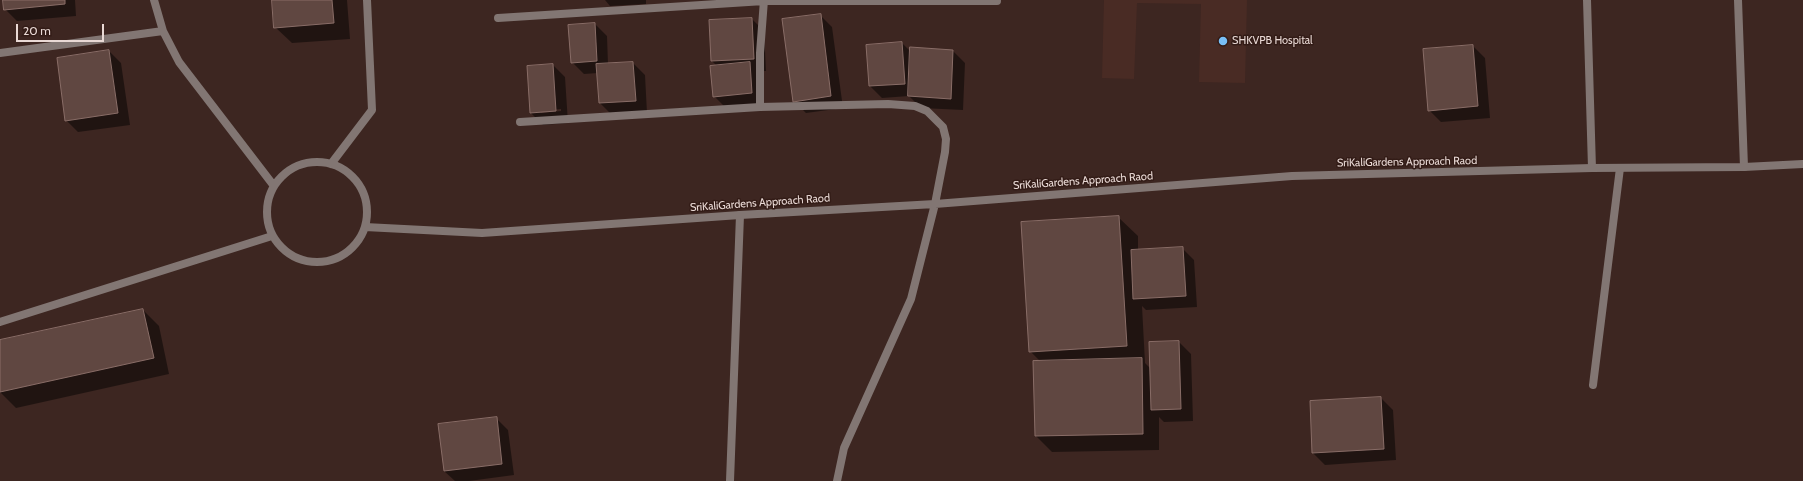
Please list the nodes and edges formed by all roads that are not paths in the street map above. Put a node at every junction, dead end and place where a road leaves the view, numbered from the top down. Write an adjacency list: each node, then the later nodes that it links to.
1 (154, 0): 8 (street)
2 (367, 0): 12 (street)
3 (764, 0): 6 (street); 7 (street); 10 (street)
4 (1587, 0): 15 (street)
5 (1738, 0): 14 (street)
6 (996, 1)
7 (498, 18)
8 (163, 31): 9 (street); 17 (street)
9 (0, 54)
10 (760, 107): 11 (street); 18 (street)
11 (520, 122)
12 (331, 164): 17 (street); 20 (street)
13 (1803, 164): 14 (street, SriKaliGardens Approach Raod)
14 (1744, 167): 16 (street, SriKaliGardens Approach Raod)
15 (1592, 168): 16 (street, SriKaliGardens Approach Raod); 18 (street, SriKaliGardens Approach Raod)
16 (1620, 168): 23 (street)
17 (274, 186): 21 (street)
18 (935, 204): 19 (street, SriKaliGardens Approach Raod); 25 (street)
19 (740, 215): 20 (street, SriKaliGardens Approach Raod); 24 (street)
20 (365, 227): 21 (street)
21 (272, 236): 22 (street)
22 (0, 322)
23 (1593, 385)
24 (730, 481)
25 (837, 481)

